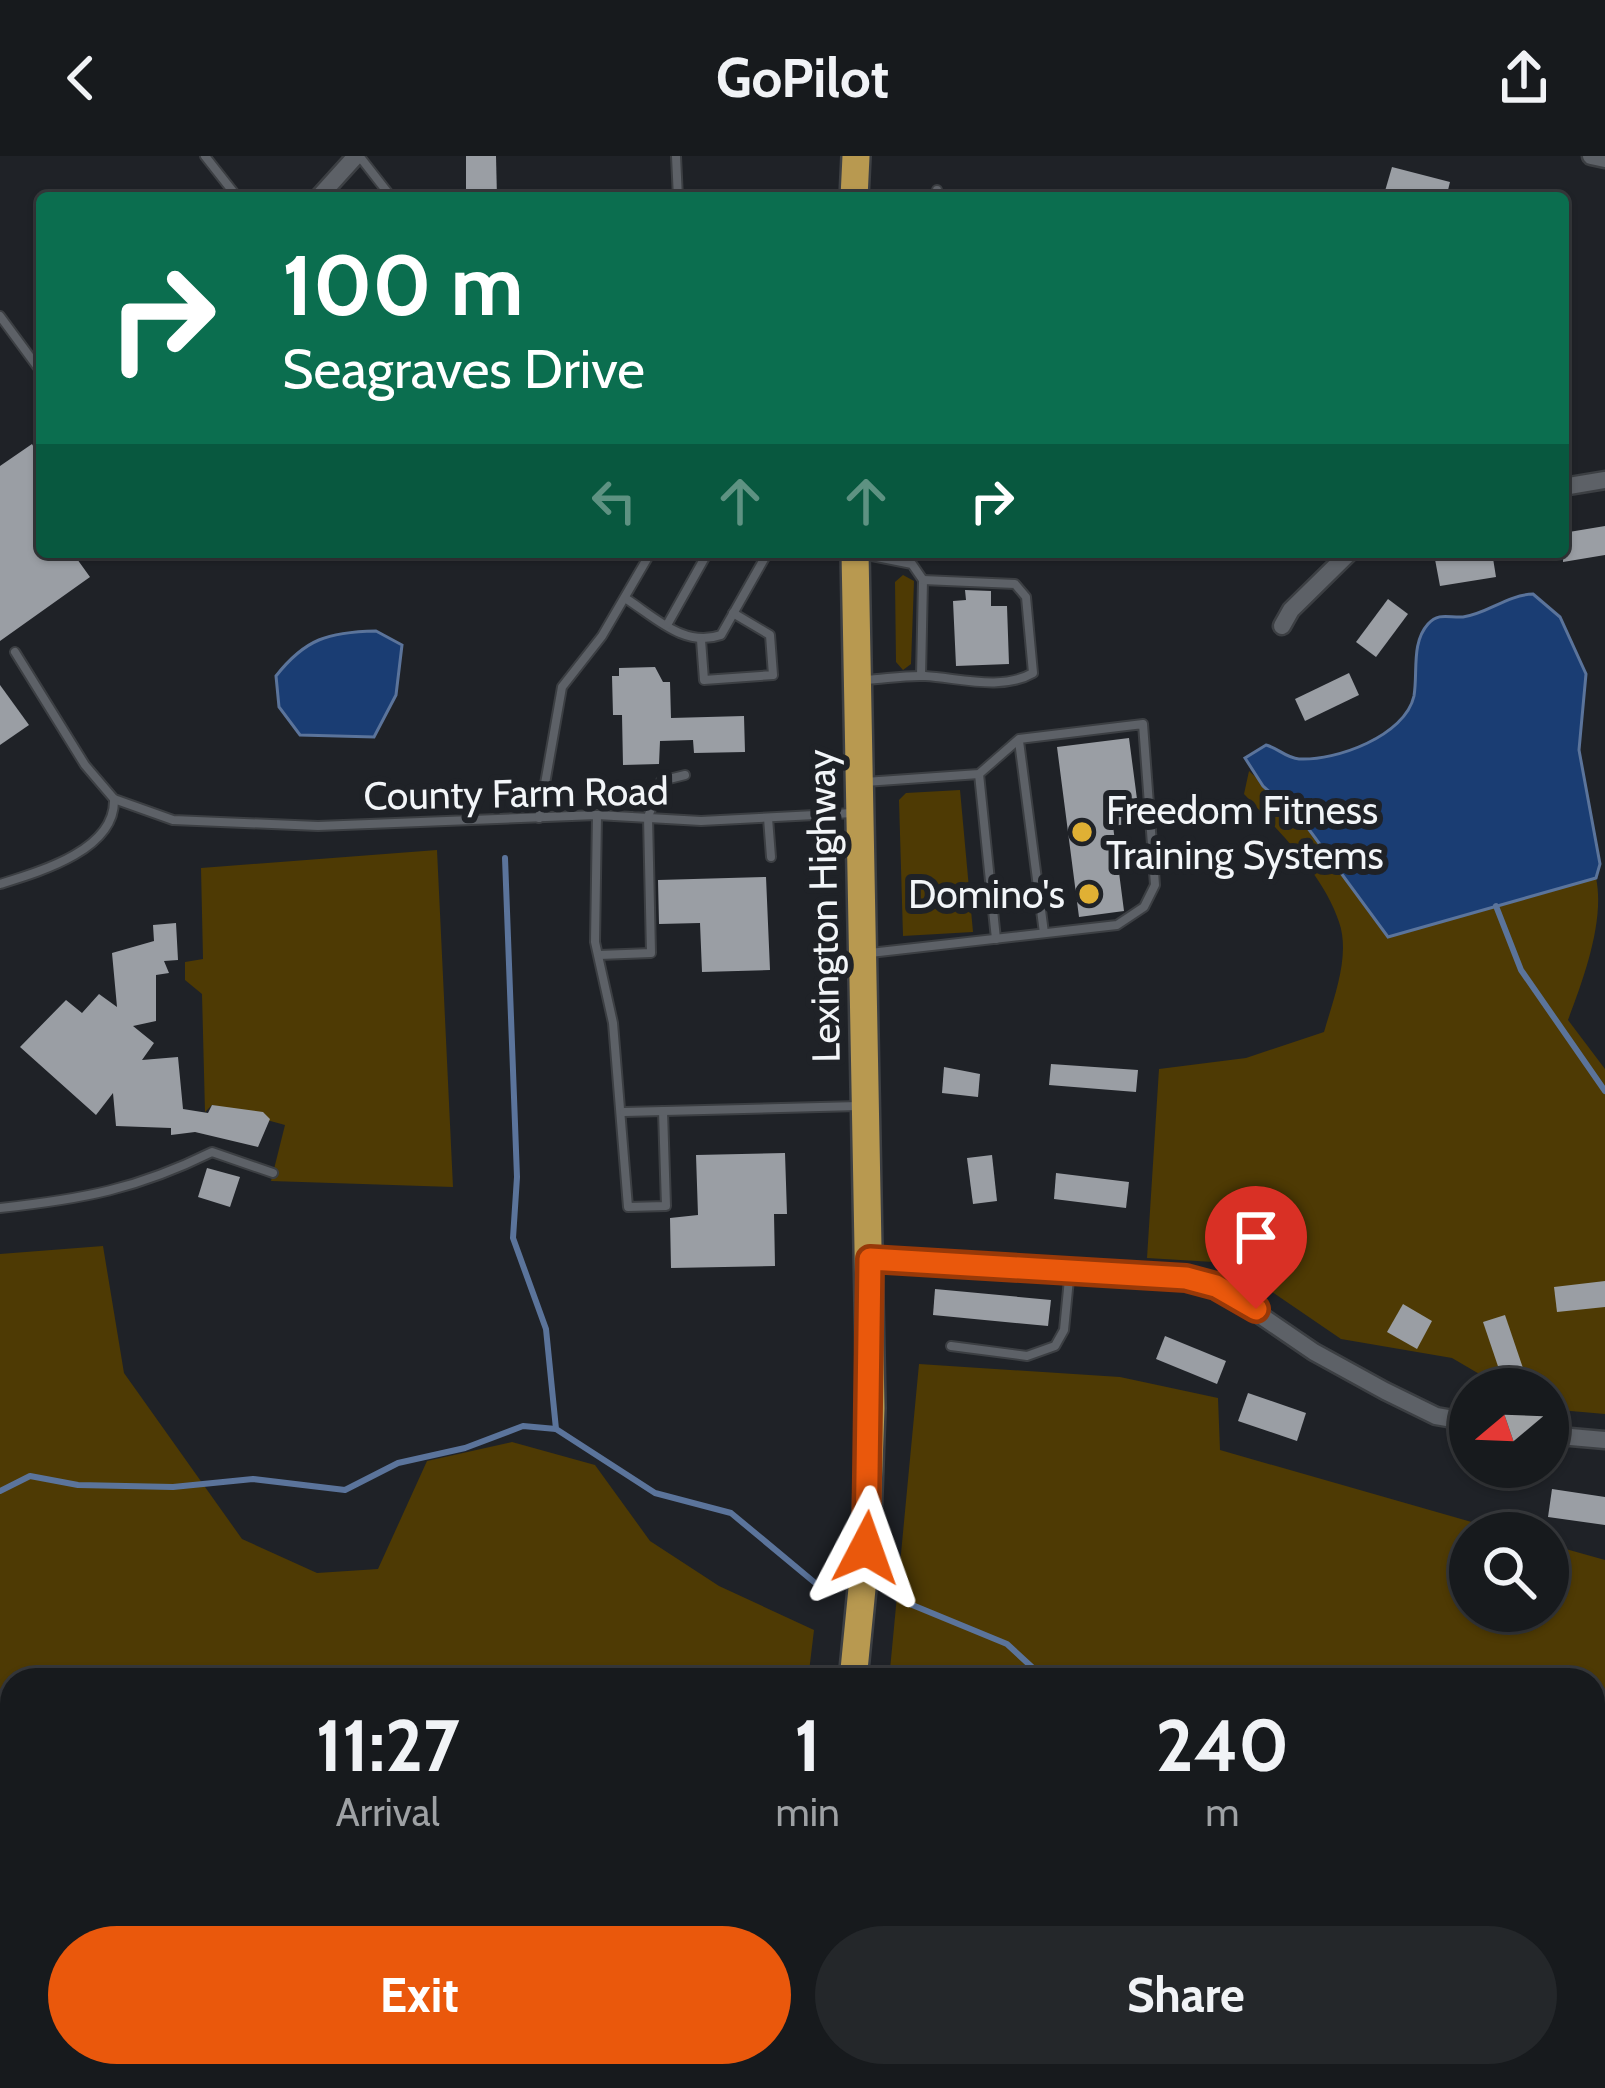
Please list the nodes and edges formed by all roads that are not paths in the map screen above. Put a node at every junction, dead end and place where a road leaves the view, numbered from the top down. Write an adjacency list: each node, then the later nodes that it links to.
1 (206, 156): 7 (lane)
2 (357, 156): 8 (street); 9 (lane)
3 (676, 156): 10 (lane)
4 (856, 156): 11 (highway)
5 (1592, 156): 6 (street)
6 (1605, 159)
7 (233, 192)
8 (326, 192)
9 (387, 192)
10 (678, 192)
11 (854, 192)
12 (0, 316): 13 (lane)
13 (36, 366)
14 (1605, 480): 15 (street)
15 (1569, 486)
16 (648, 558): 23 (lane)
17 (705, 558): 25 (lane)
18 (765, 558): 24 (lane)
19 (856, 558): 30 (highway, Lexington Highway)
20 (884, 558): 22 (lane)
21 (1344, 558): 26 (street)
22 (923, 580): 29 (lane); 29 (lane)
23 (625, 598): 25 (lane); 39 (lane)
24 (733, 613): 27 (lane); 27 (lane)
25 (667, 625): 27 (lane)
26 (1282, 626)
27 (701, 640)
28 (15, 652): 35 (lane)
29 (921, 676): 30 (lane)
30 (858, 681): 34 (highway, Lexington Highway)
31 (1018, 740): 32 (lane); 43 (lane); 43 (lane)
32 (979, 773): 34 (lane); 44 (lane)
33 (685, 775): 38 (lane)
34 (860, 782): 36 (highway, Lexington Highway)
35 (115, 799): 39 (lane, County Farm Road); 42 (lane)
36 (860, 812): 40 (lane, County Farm Road); 45 (highway, Lexington Highway)
37 (597, 815): 38 (lane, County Farm Road); 39 (lane, County Farm Road); 46 (lane)
38 (648, 817): 40 (lane, County Farm Road); 46 (lane)
39 (539, 818)
40 (768, 818): 41 (lane)
41 (771, 857)
42 (0, 884)
43 (1044, 933): 44 (lane)
44 (996, 939): 45 (lane)
45 (863, 954): 47 (highway, Lexington Highway)
46 (598, 956): 49 (lane)
47 (867, 1105): 48 (lane); 52 (highway, Lexington Highway)
48 (663, 1111): 49 (lane); 49 (lane)
49 (624, 1112)
50 (273, 1173): 51 (lane)
51 (0, 1208)
52 (870, 1259): 53 (street); 58 (highway, Lexington Highway)
53 (1070, 1268): 54 (lane); 55 (street)
54 (951, 1346)
55 (1449, 1418)
56 (1569, 1437): 57 (street)
57 (1605, 1440)
58 (854, 1668)

